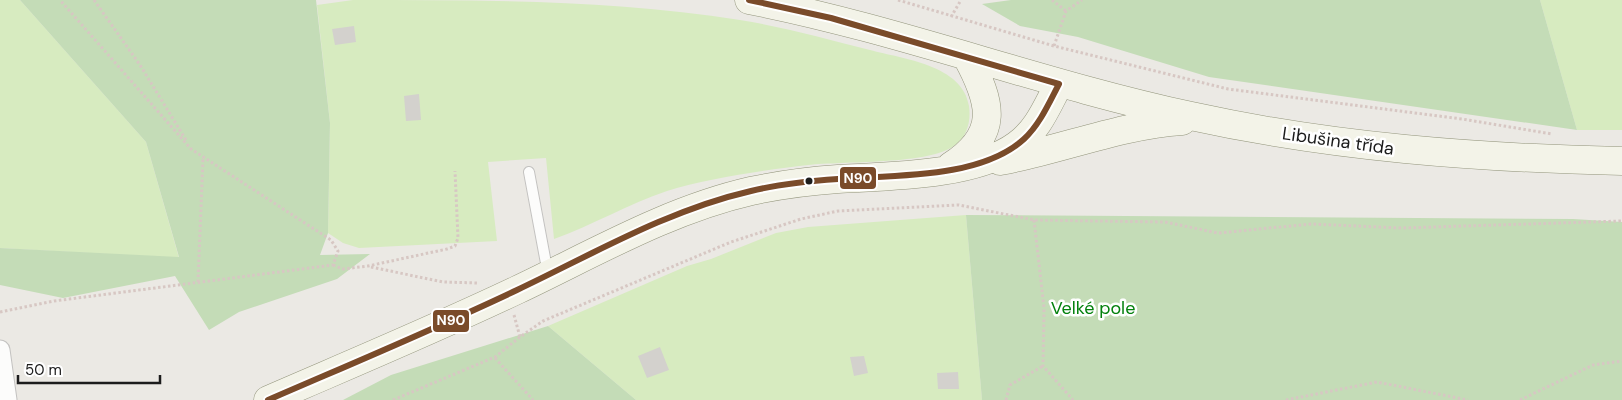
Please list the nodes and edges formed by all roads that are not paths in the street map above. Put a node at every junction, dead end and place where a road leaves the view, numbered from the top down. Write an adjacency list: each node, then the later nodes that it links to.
1 (749, 0): 2 (street, Libušina třída)
2 (967, 57): 3 (street, Libušina třída); 6 (street)
3 (1059, 84): 4 (street, Libušina třída); 6 (street)
4 (1206, 119): 5 (street, Libušina třída); 6 (street)
5 (1622, 161)
6 (945, 170): 8 (street)
7 (529, 172): 8 (lane)
8 (548, 275): 11 (street)
9 (0, 350): 10 (street)
10 (7, 400)
11 (268, 400)

